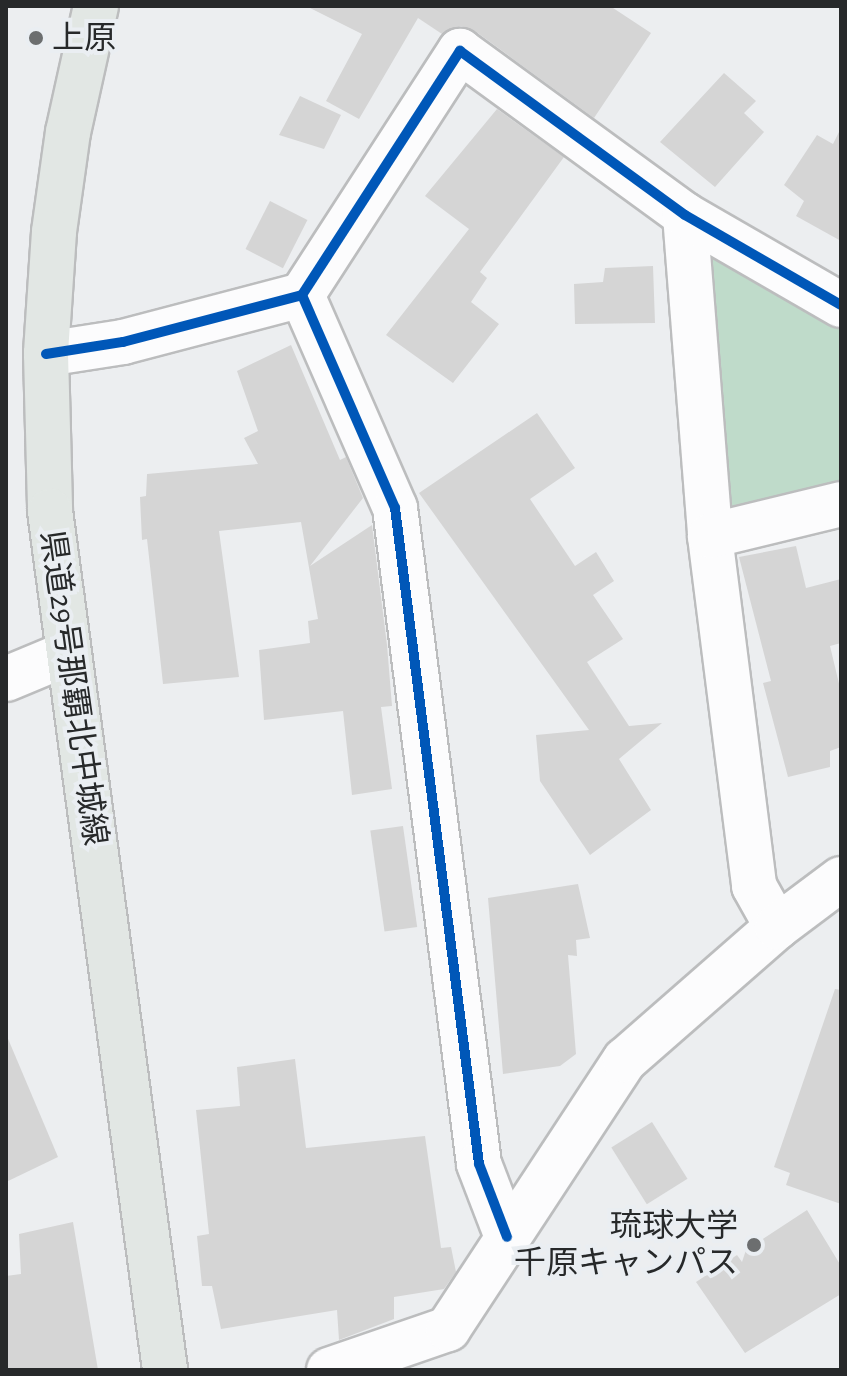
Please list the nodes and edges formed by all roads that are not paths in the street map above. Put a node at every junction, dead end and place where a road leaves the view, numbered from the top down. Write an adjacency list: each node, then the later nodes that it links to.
1 (96, 6): 5 (main road, 県道29号那覇北中城線)
2 (685, 215): 3 (street); 4 (street); 7 (street)
3 (302, 295): 5 (street); 12 (street)
4 (841, 305)
5 (46, 354): 8 (main road, 県道29号那覇北中城線)
6 (841, 504): 7 (street)
7 (710, 536): 11 (street)
8 (66, 654): 9 (street); 13 (main road, 県道29号那覇北中城線)
9 (6, 679)
10 (841, 879): 11 (street)
11 (777, 927): 12 (street)
12 (507, 1237): 14 (street)
13 (165, 1370)
14 (329, 1370)

